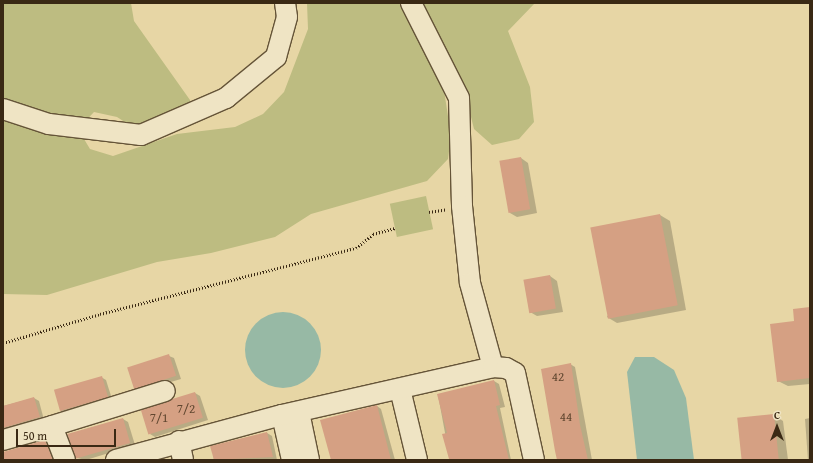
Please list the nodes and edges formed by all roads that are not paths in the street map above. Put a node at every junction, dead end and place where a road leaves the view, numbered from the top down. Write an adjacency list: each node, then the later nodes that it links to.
1 (286, 3): 3 (street)
2 (411, 3): 4 (street)
3 (3, 109)
4 (493, 367): 5 (street); 17 (street)
5 (400, 389): 7 (street); 16 (street)
6 (165, 391): 8 (street)
7 (290, 413): 10 (street); 14 (street); 15 (street)
8 (52, 426): 9 (street); 11 (street)
9 (3, 440)
10 (179, 441): 12 (street); 13 (street)
11 (65, 460)
12 (116, 460)
13 (183, 460)
14 (292, 460)
15 (309, 460)
16 (417, 460)
17 (534, 460)

